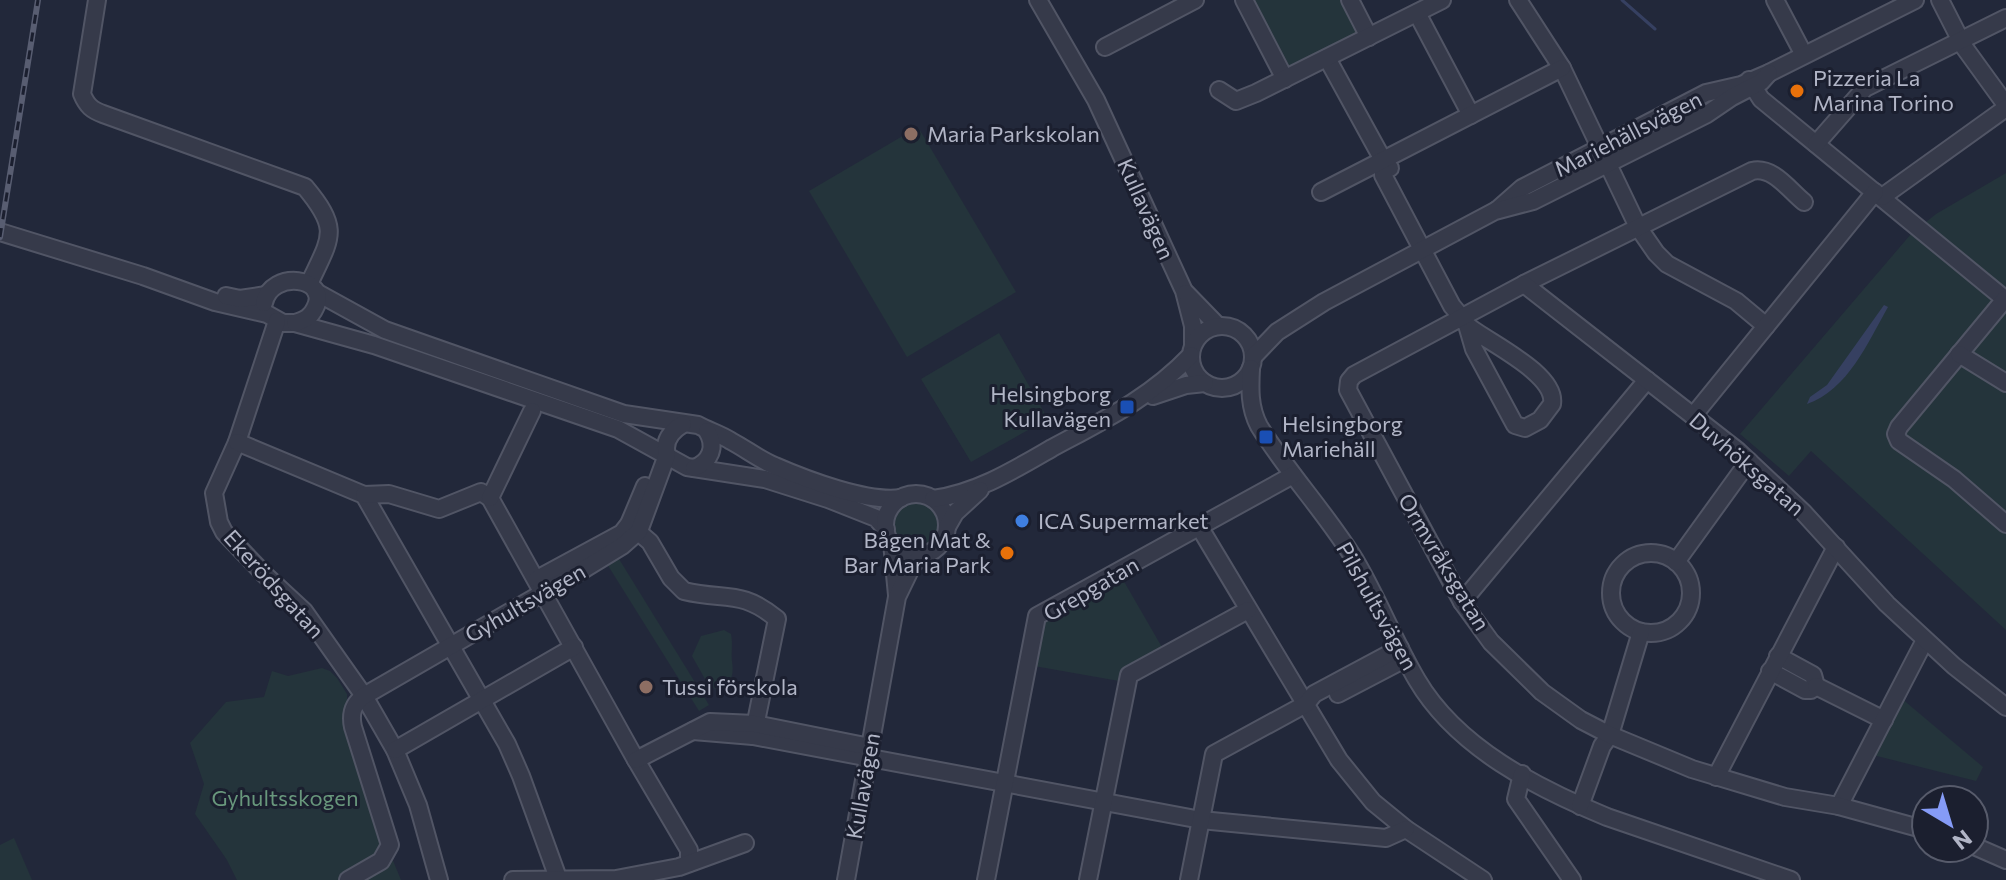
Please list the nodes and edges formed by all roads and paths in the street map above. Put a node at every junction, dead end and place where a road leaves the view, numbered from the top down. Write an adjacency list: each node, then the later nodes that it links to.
1 (97, 0): 35 (street)
2 (1038, 0): 36 (street, Kullavägen)
3 (1195, 0): 15 (street)
4 (1244, 0): 19 (street)
5 (1350, 0): 13 (street)
6 (1442, 0): 11 (street)
7 (1518, 0): 18 (street)
8 (1775, 0): 16 (street)
9 (1915, 0): 16 (street, Mariehällsvägen)
10 (1940, 0): 14 (street)
11 (1417, 13): 13 (street); 23 (street)
12 (2006, 18): 14 (street)
13 (1369, 37): 17 (street)
14 (1960, 40): 22 (street); 24 (street)
15 (1105, 47)
16 (1804, 55): 20 (street, Mariehällsvägen)
17 (1327, 58): 19 (street); 26 (street)
18 (1562, 68): 23 (street); 25 (street)
19 (1285, 79): 21 (street)
20 (1751, 83): 24 (street); 25 (street, Mariehällsvägen)
21 (1219, 90)
22 (2006, 106): 28 (street)
23 (1471, 115): 26 (street)
24 (1816, 144): 28 (street)
25 (1604, 155): 30 (street); 32 (street, Mariehällsvägen)
26 (1383, 160): 27 (street); 32 (street)
27 (1321, 192)
28 (1878, 194): 37 (street); 44 (street)
29 (1804, 202): 30 (street)
30 (1638, 227): 34 (street); 44 (street)
31 (0, 232): 33 (street)
32 (1427, 248): 40 (street, Mariehällsvägen); 41 (street)
33 (143, 276): 38 (street); 39 (street)
34 (1524, 284): 41 (street); 49 (street, Duvhöksgatan)
35 (313, 288): 38 (street); 42 (street); 56 (street)
36 (1184, 291): 43 (street, Kullavägen); 46 (street, Kullavägen)
37 (2004, 294): 47 (street)
38 (266, 295): 39 (street)
39 (272, 318): 42 (street); 58 (street, Ekerödsgatan)
40 (1292, 320): 45 (street, Mariehällsvägen); 48 (street, Mariehällsvägen)
41 (1464, 321): 41 (street); 78 (street, Ormvråksgatan)
42 (295, 323): 59 (street)
43 (1218, 326): 45 (street); 46 (street)
44 (1766, 326): 55 (street)
45 (1238, 330): 48 (street)
46 (1192, 350): 51 (street); 52 (street, Kullavägen)
47 (1959, 354): 50 (street); 68 (street)
48 (1252, 362): 51 (street); 54 (street, Pilshultsvägen)
49 (1647, 380): 55 (street, Duvhöksgatan); 78 (street)
50 (2006, 383)
51 (1210, 385): 52 (street, Kullavägen); 54 (street, Pilshultsvägen)
52 (1140, 400): 63 (street, Kullavägen)
53 (532, 411): 65 (street)
54 (1254, 416): 62 (street, Pilshultsvägen)
55 (1693, 416): 60 (street, Duvhöksgatan)
56 (683, 424): 57 (street); 59 (street)
57 (707, 431): 61 (street); 66 (street, Kullavägen)
58 (237, 442): 64 (street); 86 (street, Ekerödsgatan)
59 (667, 455): 61 (street); 70 (street)
60 (1749, 461): 73 (street, Duvhöksgatan); 75 (street)
61 (694, 468): 72 (street)
62 (1293, 475): 71 (street, Grepgatan); 84 (street, Pilshultsvägen)
63 (983, 486): 67 (street, Kullavägen); 69 (street, Kullavägen)
64 (364, 495): 65 (street); 82 (street)
65 (490, 498): 76 (street)
66 (901, 498): 67 (street, Kullavägen); 72 (street)
67 (933, 499): 69 (street)
68 (2006, 524)
69 (947, 527): 74 (street, Kullavägen)
70 (634, 528): 76 (street, Gyhultsvägen); 91 (street)
71 (1200, 528): 79 (street); 98 (street, Grepgatan)
72 (889, 536): 74 (street); 77 (street, Kullavägen)
73 (1836, 547): 81 (street, Duvhöksgatan); 85 (street)
74 (925, 554): 77 (street, Kullavägen)
75 (1676, 562): 80 (street); 80 (street)
76 (540, 585): 82 (street, Gyhultsvägen); 83 (street)
77 (897, 597): 94 (street, Kullavägen)
78 (1462, 602): 92 (street, Ormvråksgatan)
79 (1248, 610): 88 (street); 99 (street)
80 (1641, 632): 92 (street)
81 (1925, 640): 89 (street, Duvhöksgatan); 90 (street)
82 (452, 646): 86 (street, Gyhultsvägen); 87 (street)
83 (574, 647): 87 (street); 95 (street)
84 (1403, 653): 88 (street); 96 (street, Pilshultsvägen)
85 (1774, 664): 90 (street); 97 (street)
86 (364, 696): 93 (street, Ekerödsgatan); 108 (street)
87 (482, 700): 93 (street); 107 (street)
88 (1306, 704): 102 (street); 104 (street)
89 (2006, 707)
90 (1884, 720): 100 (street)
91 (754, 730): 94 (street); 95 (street)
92 (1610, 735): 97 (street, Ormvråksgatan); 101 (street)
93 (395, 750): 109 (street, Ekerödsgatan)
94 (869, 752): 98 (street); 111 (street, Kullavägen)
95 (636, 760): 106 (street)
96 (1522, 774): 101 (street, Pilshultsvägen); 116 (street)
97 (1716, 777): 100 (street, Ormvråksgatan)
98 (1003, 783): 99 (street); 112 (street, Grepgatan)
99 (1103, 802): 102 (street); 113 (street)
100 (1839, 806): 103 (street, Ormvråksgatan)
101 (1585, 808): 117 (street, Pilshultsvägen)
102 (1201, 820): 104 (street); 114 (street)
103 (1910, 826)
104 (1406, 829): 115 (street)
105 (745, 843): 106 (street)
106 (689, 863): 107 (street)
107 (558, 878): 110 (street)
108 (348, 880)
109 (439, 880)
110 (513, 880)
111 (846, 880)
112 (986, 880)
113 (1088, 880)
114 (1189, 880)
115 (1483, 880)
116 (1572, 880)
117 (1791, 880)

